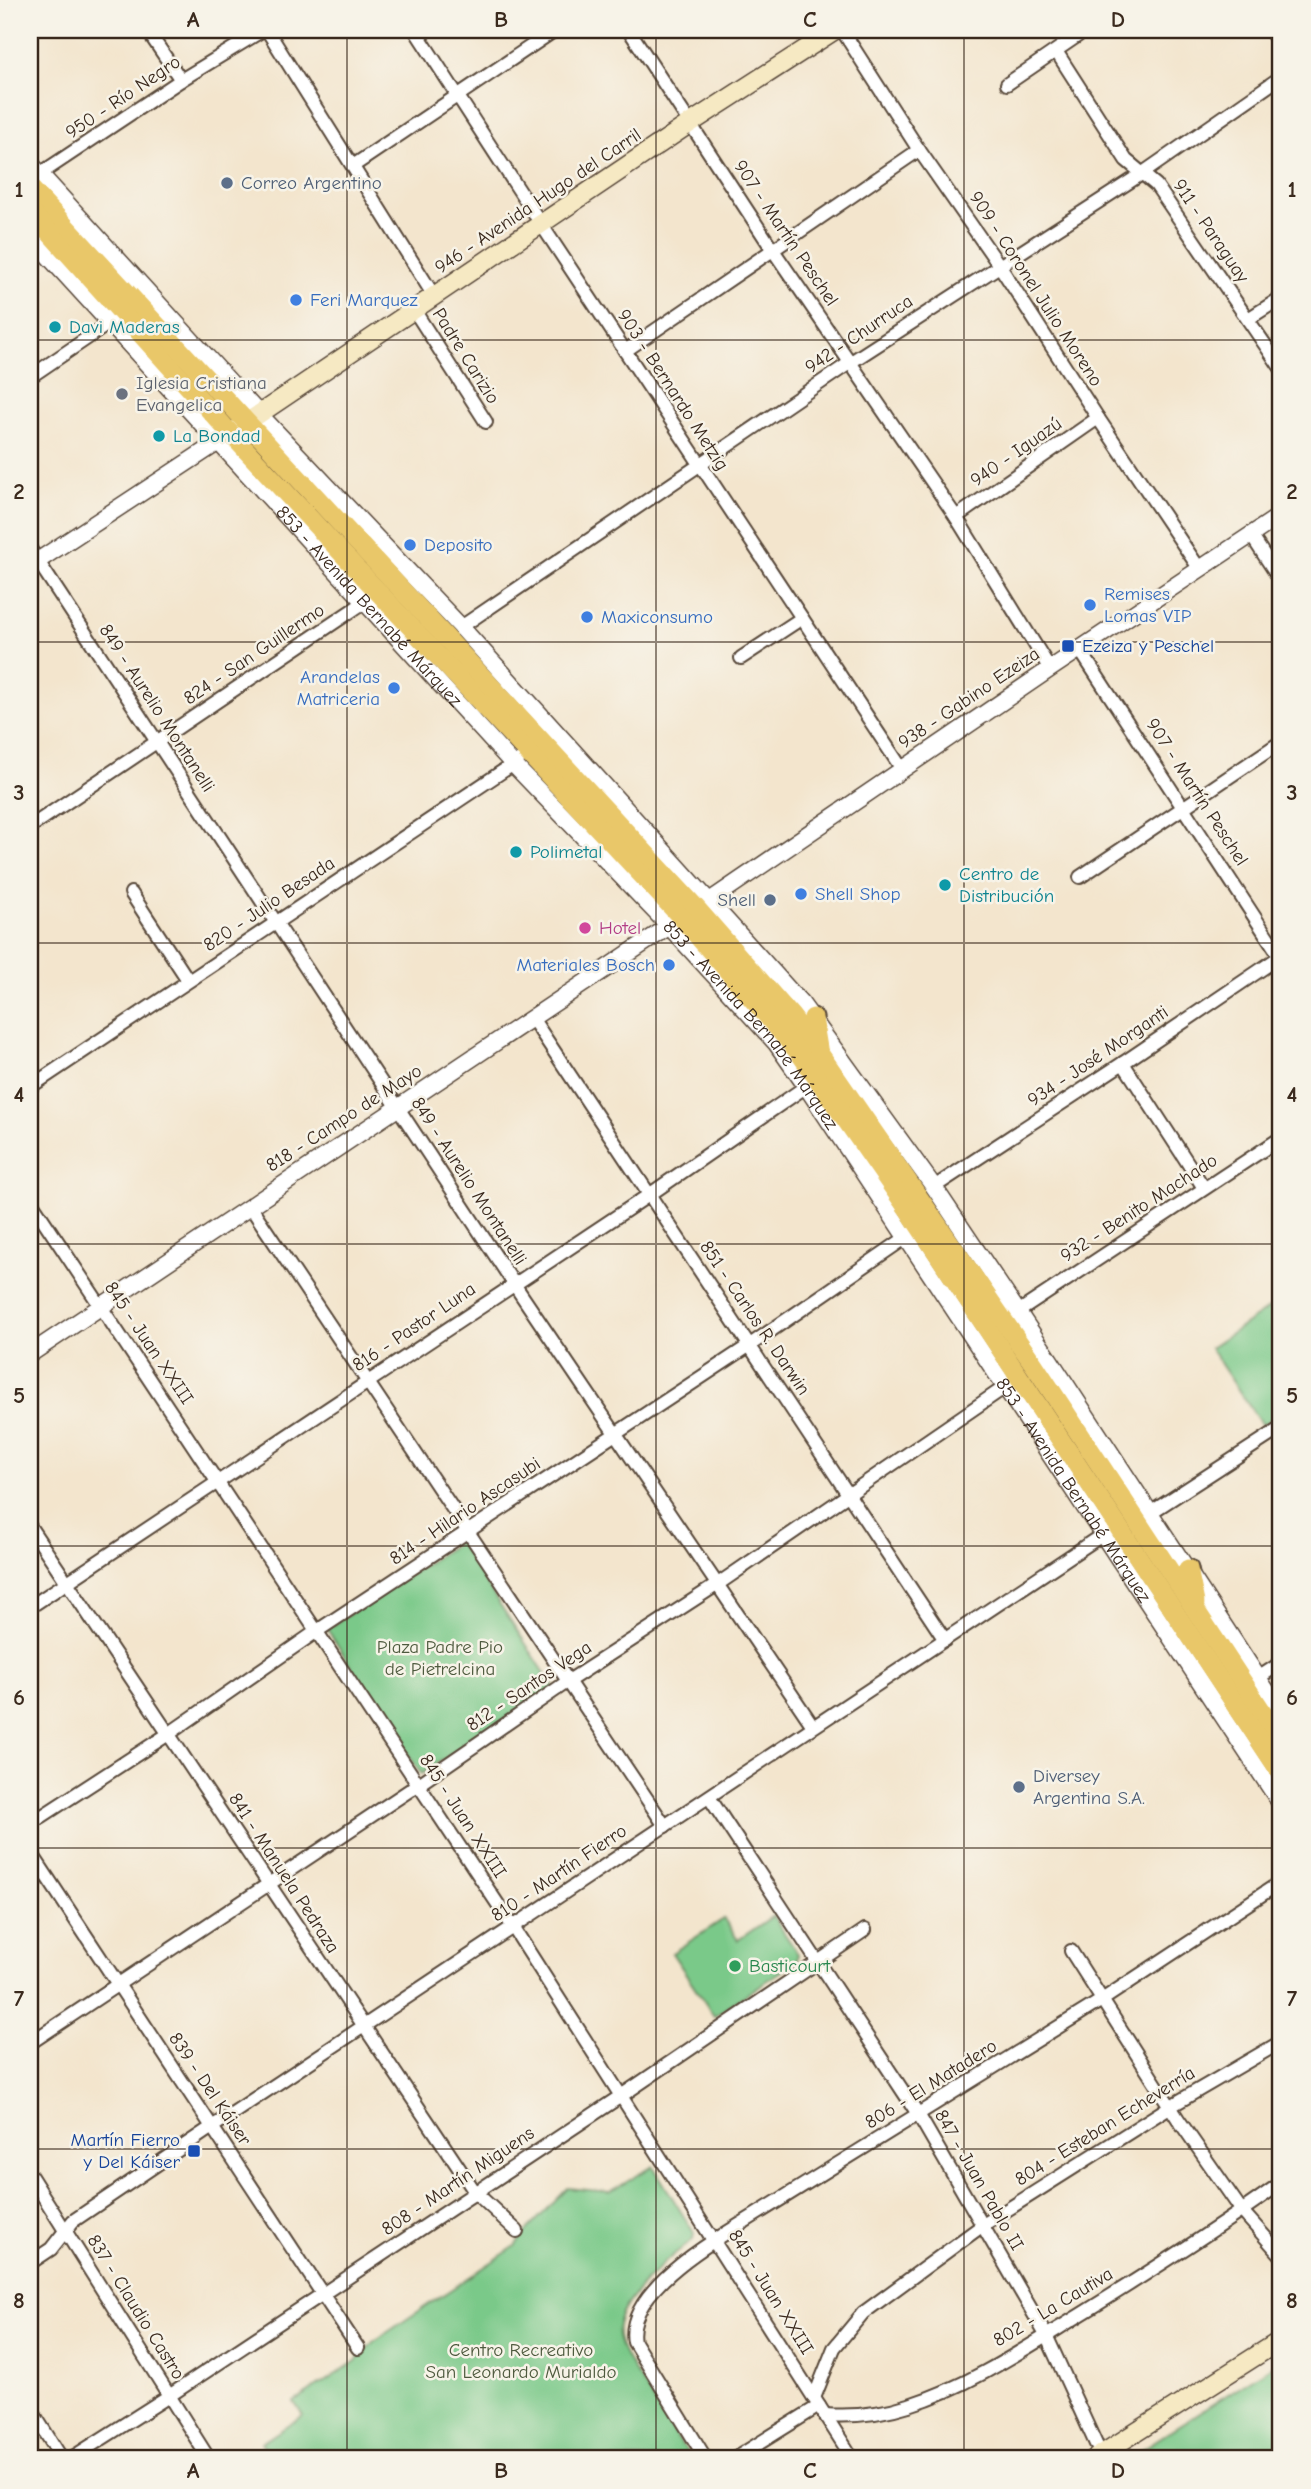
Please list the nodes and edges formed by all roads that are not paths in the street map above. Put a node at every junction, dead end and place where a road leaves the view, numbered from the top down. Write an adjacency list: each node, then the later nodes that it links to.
1 (147, 30): 13 (street)
2 (265, 30): 13 (street, 950 - Río Negro); 18 (street, Padre Carizio)
3 (415, 30): 15 (street, 903 - Bernardo Metzig)
4 (555, 30): 15 (street)
5 (629, 30): 16 (street, 907 - Martín Peschel)
6 (835, 30): 16 (main road, 946 - Avenida Hugo del Carril)
7 (842, 30): 17 (street, 909 - Coronel Julio Moreno)
8 (1086, 30): 11 (street)
9 (1270, 30): 10 (street)
10 (1281, 46)
11 (1056, 51): 14 (street); 19 (street, 911 - Paraguay)
12 (1281, 77): 19 (street, 942 - Churruca)
13 (181, 80): 20 (street, 950 - Río Negro)
14 (1007, 84)
15 (458, 95): 18 (street); 22 (street, 903 - Bernardo Metzig)
16 (689, 124): 22 (main road, 946 - Avenida Hugo del Carril); 24 (street, 907 - Martín Peschel)
17 (919, 150): 24 (street); 25 (street, 909 - Coronel Julio Moreno)
18 (353, 166): 26 (street, Padre Carizio)
19 (1143, 173): 25 (street, 942 - Churruca); 29 (street, 911 - Paraguay)
20 (33, 175): 37 (main road, 853 - Avenida Bernabé Márquez)
21 (30, 211): 37 (main road, 853 - Avenida Bernabé Márquez)
22 (541, 224): 26 (main road, 946 - Avenida Hugo del Carril); 31 (street, 903 - Bernardo Metzig)
23 (30, 236): 30 (street, 853 - Avenida Bernabé Márquez)
24 (773, 250): 31 (street); 32 (street, 907 - Martín Peschel)
25 (999, 265): 32 (street, 942 - Churruca); 35 (street, 909 - Coronel Julio Moreno)
26 (434, 296): 28 (main road, 946 - Avenida Hugo del Carril)
27 (1281, 298): 29 (street)
28 (414, 310): 36 (street, Padre Carizio); 37 (main road, 946 - Avenida Hugo del Carril)
29 (1248, 320): 33 (street, 911 - Paraguay)
30 (111, 322): 34 (street); 37 (street, 853 - Avenida Bernabé Márquez)
31 (625, 351): 38 (street, 903 - Bernardo Metzig)
32 (851, 362): 38 (street, 942 - Churruca); 40 (street, 907 - Martín Peschel)
33 (1281, 368)
34 (30, 377)
35 (1098, 418): 40 (street, 940 - Iguazú); 43 (street, 909 - Coronel Julio Moreno)
36 (485, 422)
37 (239, 428): 42 (street); 45 (main road, 853 - Avenida Bernabé Márquez); 45 (street, 853 - Avenida Bernabé Márquez); 47 (street, 853 - Avenida Bernabé Márquez)
38 (701, 466): 46 (street, 903 - Bernardo Metzig); 47 (street, 942 - Churruca)
39 (1281, 515): 41 (street, 938 - Gabino Ezeiza)
40 (956, 517): 50 (street, 907 - Martín Peschel)
41 (1251, 535): 43 (street, 938 - Gabino Ezeiza); 44 (street)
42 (32, 559): 52 (street, 849 - Aurelio Montanelli)
43 (1199, 568): 48 (street, 938 - Gabino Ezeiza)
44 (1281, 581)
45 (379, 591): 52 (street, 824 - San Guillermo); 53 (main road, 853 - Avenida Bernabé Márquez); 59 (main road, 853 - Avenida Bernabé Márquez)
46 (802, 618): 49 (street); 54 (street, 903 - Bernardo Metzig)
47 (461, 627): 59 (street, 853 - Avenida Bernabé Márquez)
48 (1080, 650): 50 (street, 938 - Gabino Ezeiza); 55 (street, 907 - Martín Peschel)
49 (741, 659)
50 (1050, 669): 54 (street, 938 - Gabino Ezeiza)
51 (1281, 742): 55 (street)
52 (157, 744): 56 (street, 824 - San Guillermo); 60 (street, 849 - Aurelio Montanelli)
53 (522, 758): 59 (main road, 853 - Avenida Bernabé Márquez); 60 (street, 820 - Julio Besada)
54 (902, 769): 59 (street, 938 - Gabino Ezeiza)
55 (1184, 807): 57 (street); 61 (street, 907 - Martín Peschel)
56 (30, 827)
57 (1080, 877)
58 (131, 893): 62 (street)
59 (690, 914): 63 (street, 818 - Campo de Mayo); 64 (street, 853 - Avenida Bernabé Márquez); 65 (main road, 853 - Avenida Bernabé Márquez); 67 (main road, 853 - Avenida Bernabé Márquez)
60 (275, 922): 62 (street, 820 - Julio Besada); 69 (street, 849 - Aurelio Montanelli)
61 (1281, 956): 66 (street, 934 - José Morganti)
62 (188, 981): 68 (street, 820 - Julio Besada)
63 (532, 1018): 69 (street, 818 - Campo de Mayo); 73 (street, 851 - Carlos R. Darwin)
64 (813, 1018): 65 (main road); 71 (street, 853 - Avenida Bernabé Márquez)
65 (819, 1053): 82 (main road, 853 - Avenida Bernabé Márquez)
66 (1124, 1063): 71 (street, 934 - José Morganti); 72 (street)
67 (812, 1082): 73 (street, 816 - Pastor Luna); 76 (main road, 853 - Avenida Bernabé Márquez)
68 (30, 1087)
69 (398, 1108): 75 (street, 818 - Campo de Mayo); 77 (street, 849 - Aurelio Montanelli)
70 (1281, 1138): 72 (street, 932 - Benito Machado)
71 (934, 1187): 79 (street, 853 - Avenida Bernabé Márquez)
72 (1204, 1188): 79 (street, 932 - Benito Machado)
73 (649, 1195): 77 (street, 816 - Pastor Luna); 80 (street, 851 - Carlos R. Darwin)
74 (30, 1200): 78 (street, 845 - Juan XXIII)
75 (250, 1206): 78 (street, 818 - Campo de Mayo); 83 (street)
76 (913, 1232): 80 (street, 814 - Hilario Ascasubi); 82 (main road, 853 - Avenida Bernabé Márquez)
77 (514, 1284): 83 (street, 816 - Pastor Luna); 85 (street, 849 - Aurelio Montanelli)
78 (101, 1306): 81 (street, 818 - Campo de Mayo); 86 (street, 845 - Juan XXIII)
79 (1018, 1312): 82 (street, 853 - Avenida Bernabé Márquez)
80 (750, 1345): 85 (street, 814 - Hilario Ascasubi); 87 (street, 851 - Carlos R. Darwin)
81 (30, 1353)
82 (1027, 1372): 87 (street, 812 - Santos Vega); 88 (street, 853 - Avenida Bernabé Márquez); 90 (main road, 853 - Avenida Bernabé Márquez); 96 (main road, 853 - Avenida Bernabé Márquez)
83 (366, 1382): 86 (street, 816 - Pastor Luna); 91 (street)
84 (1281, 1428): 88 (street)
85 (615, 1434): 91 (street, 814 - Hilario Ascasubi); 94 (street, 849 - Aurelio Montanelli)
86 (219, 1482): 93 (street, 816 - Pastor Luna); 97 (street, 845 - Juan XXIII)
87 (850, 1496): 94 (street, 812 - Santos Vega); 98 (street, 851 - Carlos R. Darwin)
88 (1150, 1513): 92 (street, 853 - Avenida Bernabé Márquez)
89 (30, 1527): 93 (street, 841 - Manuela Pedraza)
90 (1110, 1530): 98 (street, 810 - Martín Fierro); 106 (main road, 853 - Avenida Bernabé Márquez); 109 (street, 853 - Avenida Bernabé Márquez)
91 (468, 1533): 97 (street, 814 - Hilario Ascasubi); 101 (street)
92 (1188, 1569): 96 (main road); 100 (street, 853 - Avenida Bernabé Márquez)
93 (68, 1581): 95 (street, 816 - Pastor Luna); 104 (street, 841 - Manuela Pedraza)
94 (718, 1584): 101 (street, 812 - Santos Vega); 103 (street, 849 - Aurelio Montanelli)
95 (30, 1607)
96 (1198, 1614): 105 (main road, 853 - Avenida Bernabé Márquez)
97 (317, 1631): 104 (street, 814 - Hilario Ascasubi); 107 (street, 845 - Juan XXIII)
98 (945, 1640): 103 (street, 810 - Martín Fierro)
99 (1281, 1663): 100 (street)
100 (1258, 1678): 102 (street, 853 - Avenida Bernabé Márquez)
101 (568, 1682): 107 (street, 812 - Santos Vega); 111 (street)
102 (1281, 1713)
103 (813, 1726): 108 (street, 810 - Martín Fierro)
104 (170, 1733): 110 (street, 814 - Hilario Ascasubi); 114 (street, 841 - Manuela Pedraza)
105 (1281, 1740)
106 (1281, 1773)
107 (419, 1784): 114 (street, 812 - Santos Vega); 115 (street, 845 - Juan XXIII)
108 (709, 1797): 111 (street, 810 - Martín Fierro); 118 (street, 847 - Juan Pablo II)
109 (1281, 1804)
110 (30, 1824)
111 (665, 1825): 115 (street, 810 - Martín Fierro)
112 (30, 1851): 119 (street, 839 - Del Káiser)
113 (1281, 1882): 120 (street, 806 - El Matadero)
114 (268, 1884): 119 (street, 812 - Santos Vega); 121 (street, 841 - Manuela Pedraza)
115 (513, 1927): 121 (street, 810 - Martín Fierro); 124 (street, 845 - Juan XXIII)
116 (866, 1930): 118 (street, 808 - Martín Miguens)
117 (1071, 1951): 120 (street)
118 (818, 1963): 124 (street, 808 - Martín Miguens); 126 (street, 847 - Juan Pablo II)
119 (118, 1985): 123 (street, 812 - Santos Vega); 127 (street, 839 - Del Káiser)
120 (1102, 2000): 125 (street); 126 (street, 806 - El Matadero)
121 (363, 2027): 127 (street, 810 - Martín Fierro); 130 (street, 841 - Manuela Pedraza)
122 (1281, 2042): 125 (street, 804 - Esteban Echeverría)
123 (30, 2043)
124 (621, 2096): 130 (street, 808 - Martín Miguens); 135 (street, 845 - Juan XXIII)
125 (1171, 2106): 131 (street); 132 (street, 804 - Esteban Echeverría)
126 (918, 2114): 132 (street, 847 - Juan Pablo II); 135 (street, 806 - El Matadero)
127 (212, 2127): 133 (street, 810 - Martín Fierro); 138 (street, 839 - Del Káiser)
128 (30, 2175): 133 (street, 837 - Claudio Castro)
129 (1281, 2183): 131 (street, 802 - La Cautiva)
130 (475, 2192): 134 (street, 841 - Manuela Pedraza); 138 (street, 808 - Martín Miguens)
131 (1242, 2211): 136 (street); 139 (street, 802 - La Cautiva)
132 (983, 2225): 139 (street, 847 - Juan Pablo II); 143 (street, 804 - Esteban Echeverría)
133 (65, 2230): 137 (street, 810 - Martín Fierro); 142 (street, 837 - Claudio Castro)
134 (517, 2231)
135 (715, 2240): 143 (street, 845 - Juan XXIII); 149 (street, 806 - El Matadero)
136 (1281, 2255)
137 (30, 2263)
138 (323, 2294): 141 (street, 839 - Del Káiser); 142 (street, 808 - Martín Miguens)
139 (1046, 2335): 143 (street, 802 - La Cautiva); 145 (street, 847 - Juan Pablo II)
140 (1281, 2340): 145 (main road)
141 (358, 2348)
142 (169, 2396): 147 (street, 808 - Martín Miguens); 148 (street, 837 - Claudio Castro)
143 (819, 2406): 150 (street); 151 (street, 845 - Juan XXIII)
144 (30, 2408): 146 (street)
145 (1098, 2457)
146 (62, 2459)
147 (70, 2459)
148 (209, 2459)
149 (706, 2459)
150 (734, 2459)
151 (853, 2459)

